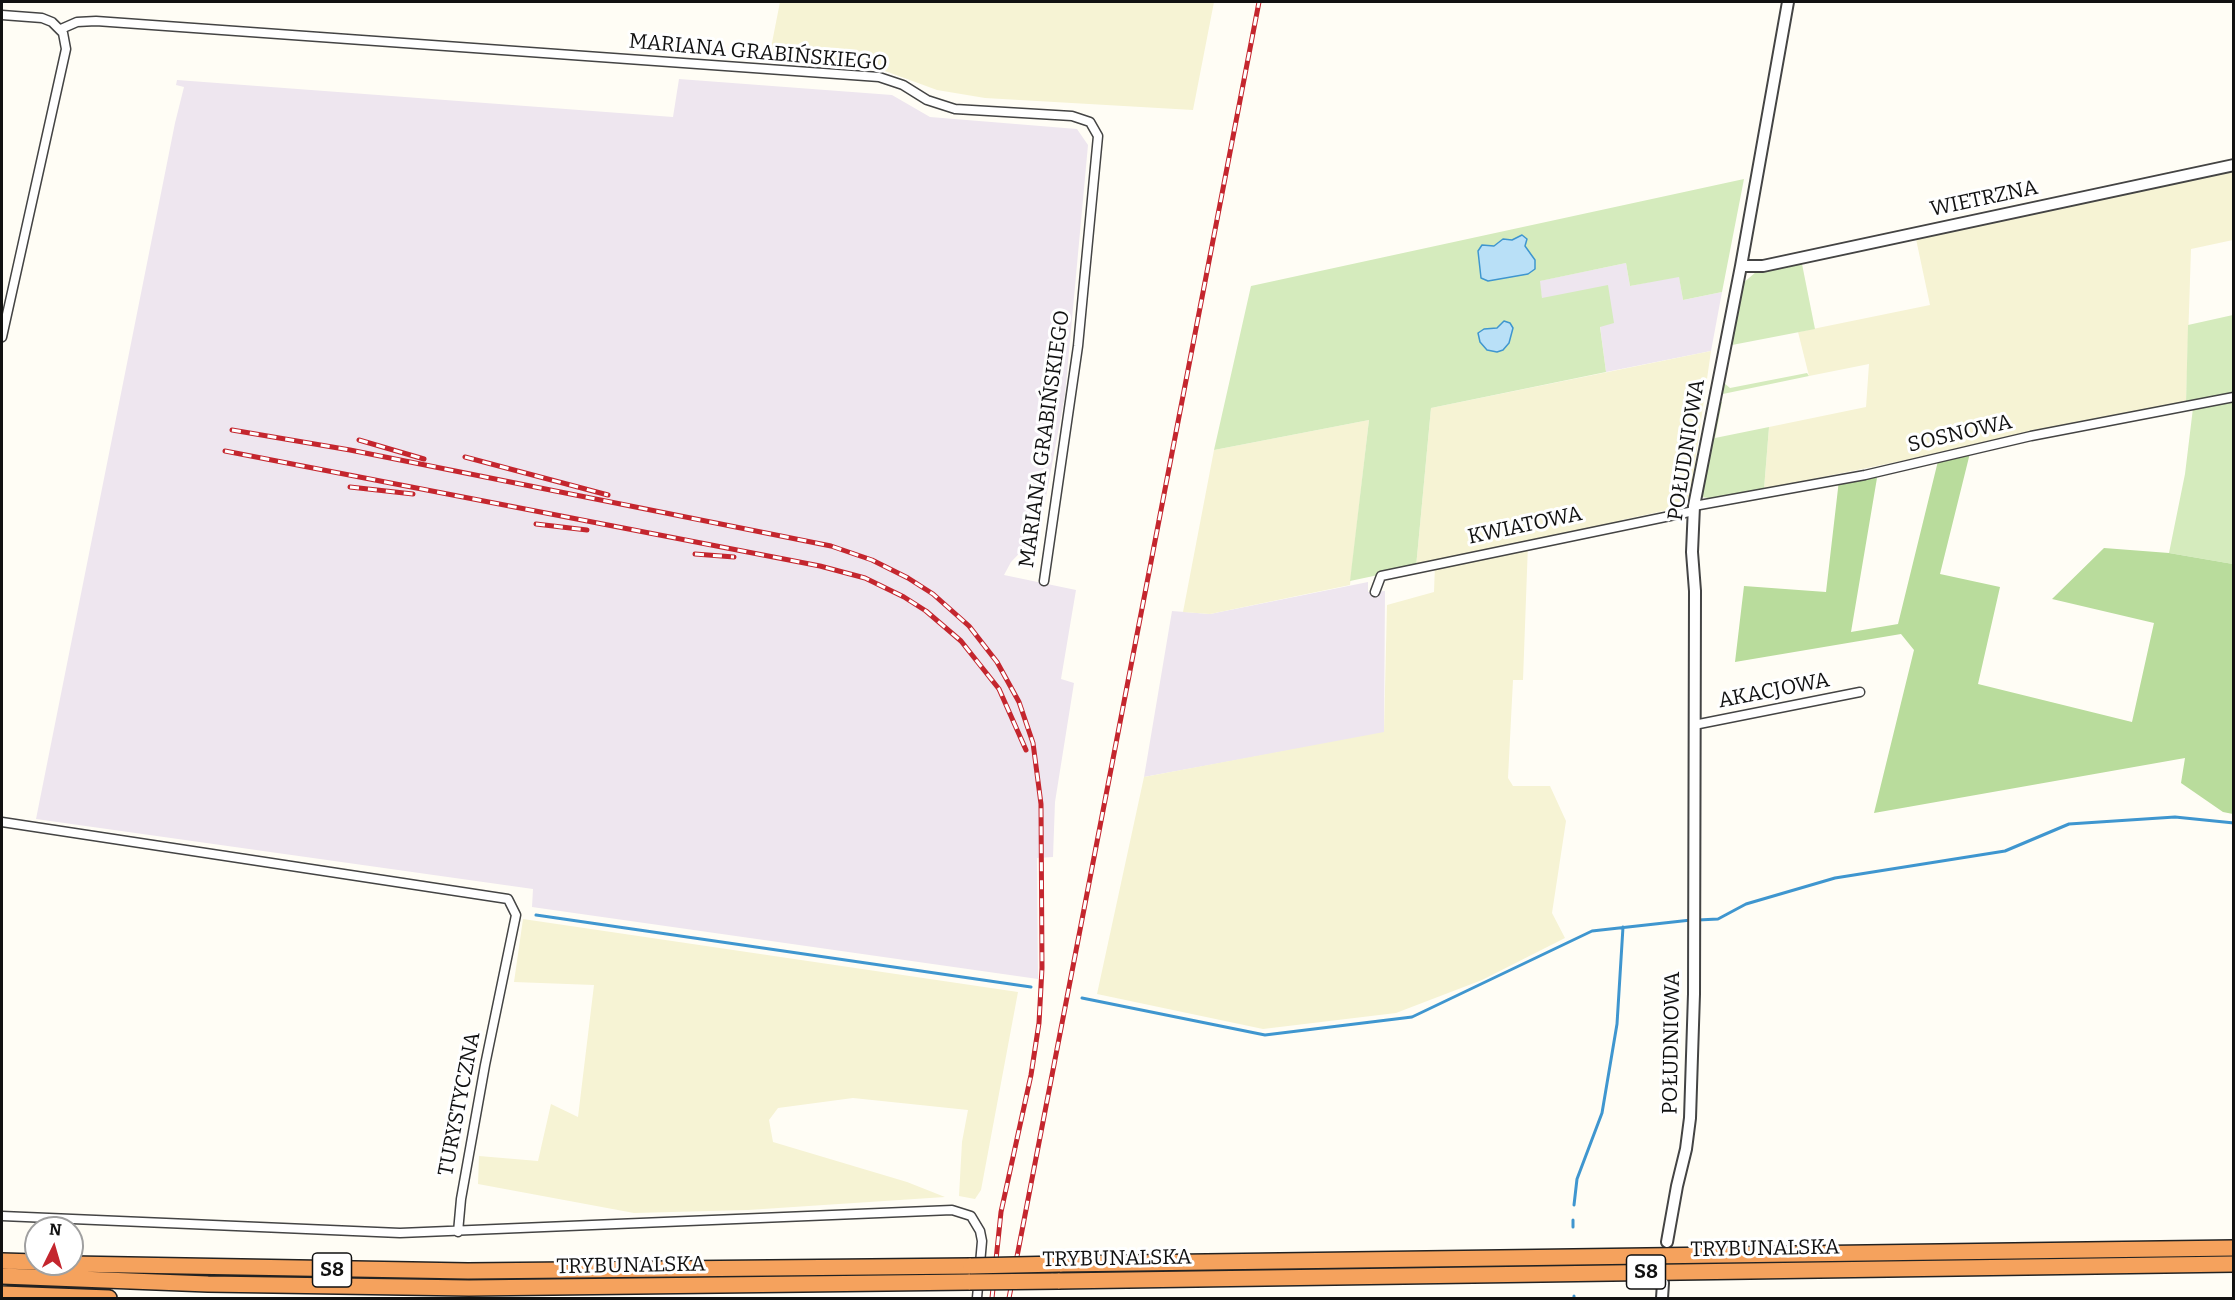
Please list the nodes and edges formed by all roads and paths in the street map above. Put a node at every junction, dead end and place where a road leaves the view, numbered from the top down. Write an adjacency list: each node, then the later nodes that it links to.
1 (1788, 2): 5 (street, POŁUDNIOWA)
2 (2, 15): 3 (street)
3 (61, 29): 6 (street); 9 (street, MARIANA GRABIŃSKIEGO)
4 (2234, 165): 5 (street, WIETRZNA)
5 (1741, 266): 8 (street, POŁUDNIOWA)
6 (2, 337)
7 (2234, 397): 8 (street, SOSNOWA)
8 (1694, 508): 10 (street, KWIATOWA); 12 (street, POŁUDNIOWA)
9 (1044, 581)
10 (1375, 592)
11 (1860, 692): 12 (street, AKACJOWA)
12 (1694, 725): 16 (street, POŁUDNIOWA)
13 (2, 822): 15 (street, TURYSTYCZNA)
14 (2, 1216): 15 (street)
15 (458, 1232): 29 (street)
16 (1667, 1242)
17 (2234, 1248): 20 (highway, TRYBUNALSKA / S8, bridge)
18 (2, 1261): 19 (highway)
19 (24, 1262)
20 (84, 1263)
21 (2234, 1264): 24 (highway, TRYBUNALSKA / S8, bridge)
22 (2, 1276): 24 (highway, TRYBUNALSKA / S8)
23 (1663, 1283): 30 (street)
24 (595, 1287): 28 (highway)
25 (2, 1296): 26 (highway); 27 (highway)
26 (6, 1299)
27 (109, 1299)
28 (498, 1299)
29 (977, 1299)
30 (1662, 1299)

